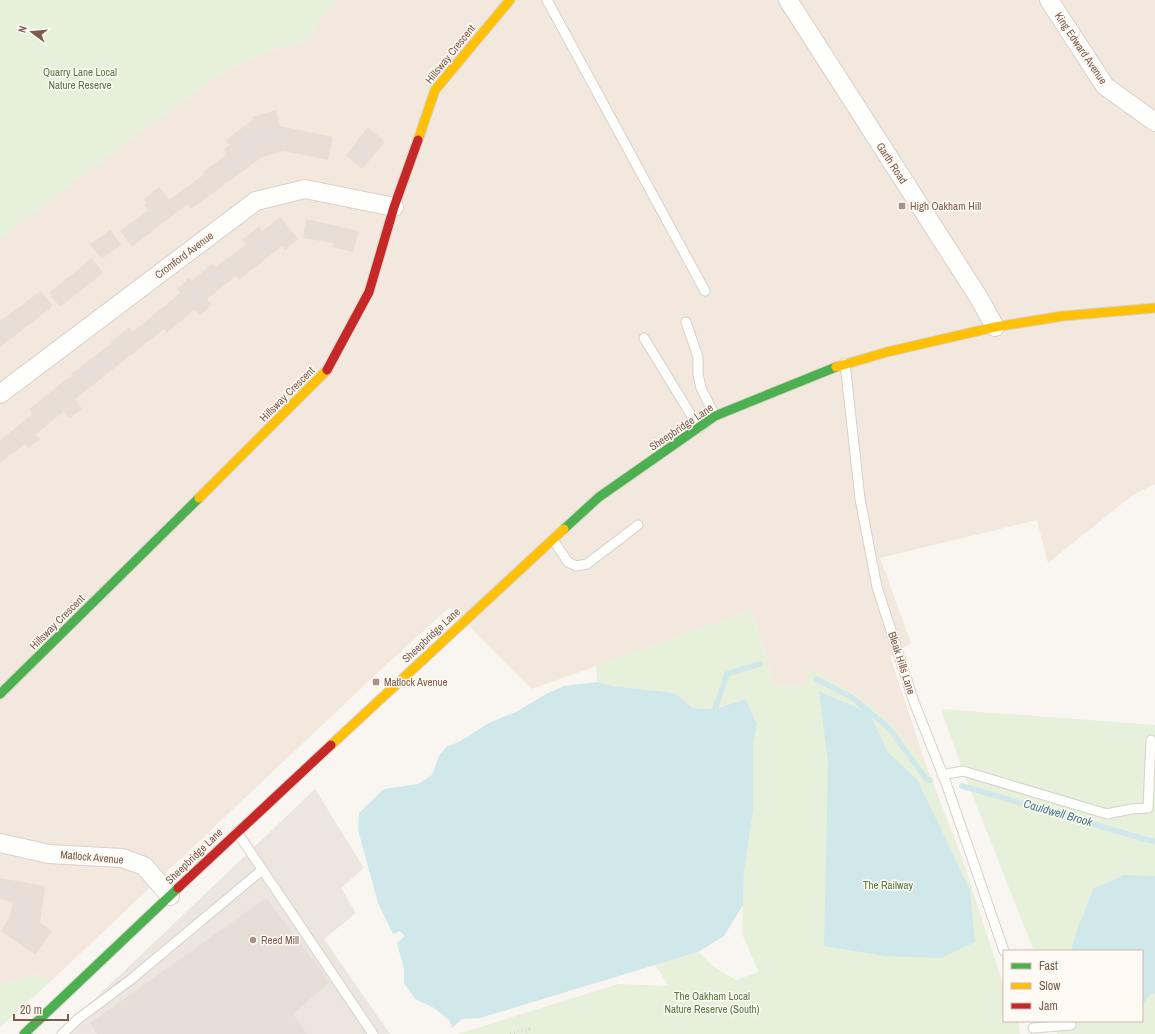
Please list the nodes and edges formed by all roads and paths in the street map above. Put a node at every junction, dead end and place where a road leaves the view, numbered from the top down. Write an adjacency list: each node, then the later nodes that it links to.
1 (510, 0): 6 (street, Hillsway Crescent)
2 (547, 0): 7 (lane)
3 (788, 0): 10 (street, Garth Road)
4 (1049, 0): 5 (street, King Edward Avenue)
5 (1155, 122)
6 (394, 207): 13 (street, Cromford Avenue); 18 (street, Hillsway Crescent)
7 (705, 291)
8 (1155, 308): 10 (street)
9 (686, 322): 14 (lane)
10 (995, 327): 12 (street)
11 (644, 338): 15 (lane)
12 (845, 363): 14 (street, Sheepbridge Lane); 20 (lane, Bleak Hills Lane)
13 (0, 394)
14 (716, 416): 15 (street, Sheepbridge Lane)
15 (699, 428): 17 (street, Sheepbridge Lane)
16 (638, 525): 17 (lane)
17 (553, 540): 21 (street, Sheepbridge Lane)
18 (0, 694)
19 (1151, 740): 20 (lane)
20 (942, 775): 25 (lane, Bleak Hills Lane)
21 (237, 832): 23 (lane); 24 (street, Sheepbridge Lane)
22 (0, 843): 24 (street, Matlock Avenue)
23 (262, 870): 30 (lane); 31 (lane)
24 (170, 896): 29 (street, Sheepbridge Lane)
25 (1004, 950)
26 (1071, 1025): 28 (lane)
27 (531, 1028): 32 (path); 33 (path); 34 (path)
28 (1033, 1028)
29 (24, 1034)
30 (62, 1034)
31 (373, 1034)
32 (510, 1034)
33 (524, 1034)
34 (532, 1034)

